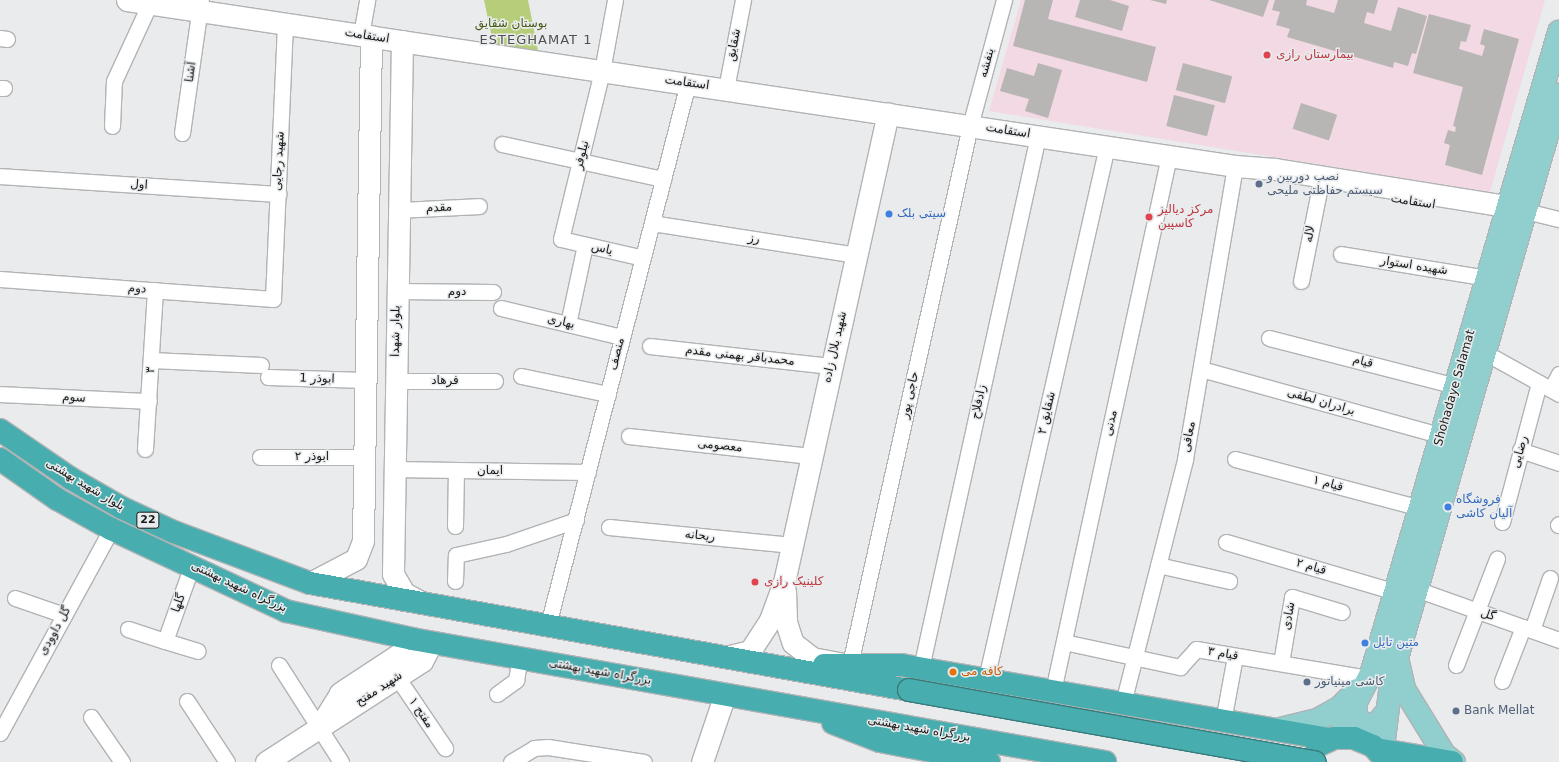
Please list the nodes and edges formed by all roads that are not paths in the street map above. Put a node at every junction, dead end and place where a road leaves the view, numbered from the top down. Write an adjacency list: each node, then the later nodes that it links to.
1 (127, 0): 6 (main road, استقامت)
2 (366, 0): 10 (street)
3 (615, 0): 12 (street, نیلوفر)
4 (743, 0): 14 (street, شقایق)
5 (1004, 0): 18 (street, بنفشه)
6 (161, 3): 7 (main road, استقامت); 17 (street)
7 (200, 5): 8 (main road, استقامت); 19 (street, آشنا)
8 (285, 24): 10 (main road, استقامت); 29 (street, شهید رجایی)
9 (1559, 32): 31 (main road, Shohadaye Salamat)
10 (366, 36): 11 (main road, استقامت); 59 (main road)
11 (402, 41): 12 (main road, استقامت); 32 (main road, بلوار شهدا)
12 (602, 71): 13 (main road, استقامت); 24 (street, نیلوفر)
13 (688, 83): 14 (main road, استقامت); 27 (street, منصف)
14 (726, 89): 16 (main road, استقامت)
15 (1559, 94): 31 (main road, Shohadaye Salamat)
16 (888, 113): 18 (main road, استقامت); 39 (main road, شهید بلال زاده)
17 (112, 126)
18 (970, 126): 20 (main road, استقامت); 117 (street, حاجی پور)
19 (182, 132)
20 (1038, 136): 22 (main road, استقامت); 121 (street, زادفلاح)
21 (502, 144): 24 (street)
22 (1107, 146): 23 (main road, استقامت); 123 (street, شقایق ۲)
23 (1169, 156): 25 (main road, استقامت); 109 (street, مدنی)
24 (580, 160): 27 (street); 36 (street, نیلوفر)
25 (1241, 167): 28 (main road, استقامت); 31 (main road, استقامت); 56 (street, معافی)
26 (0, 176): 29 (street, اول)
27 (663, 179): 34 (street, منصف)
28 (1320, 186): 35 (main road, استقامت); 43 (street, لاله)
29 (278, 194): 47 (street, شهید رجایی)
30 (479, 206): 32 (street, مقدم)
31 (1516, 209): 33 (street); 35 (main road, Shohadaye Salamat); 53 (main road, Shohadaye Salamat)
32 (398, 210): 45 (main road, بلوار شهدا)
33 (1559, 219)
34 (652, 223): 39 (street, رز); 40 (street, منصف)
35 (1501, 230): 41 (main road, Shohadaye Salamat)
36 (561, 239): 37 (street, یاس)
37 (585, 245): 40 (street, یاس); 49 (street)
38 (1341, 254): 41 (street, شهیده استوار)
39 (856, 255): 55 (main road, شهید بلال زاده)
40 (643, 258): 50 (street, منصف)
41 (1487, 278): 62 (main road, Shohadaye Salamat)
42 (0, 279): 44 (street, دوم)
43 (1301, 281)
44 (155, 290): 47 (street, دوم); 54 (street, ۳)
45 (397, 291): 46 (street, دوم); 60 (main road, بلوار شهدا)
46 (493, 292)
47 (273, 299)
48 (501, 308): 49 (street, بهاری)
49 (568, 324): 50 (street, بهاری)
50 (622, 337): 65 (street, منصف)
51 (1270, 338): 62 (street, قیام)
52 (650, 346): 55 (street, محمدباقر بهمنی مقدم)
53 (1484, 352): 63 (street); 97 (main road, Shohadaye Salamat)
54 (151, 360): 59 (street, ابوذر 1); 66 (street, ۳)
55 (830, 366): 72 (main road, شهید بلال زاده)
56 (1201, 369): 69 (street, برادران لطفی); 91 (street, معافی)
57 (1559, 374): 63 (street)
58 (521, 376): 65 (street)
59 (366, 380): 74 (main road)
60 (394, 381): 61 (street, فرهاد); 78 (main road, بلوار شهدا)
61 (495, 381)
62 (1456, 386): 69 (main road, Shohadaye Salamat)
63 (1550, 389): 71 (street, رضایی)
64 (0, 394): 66 (street, سوم)
65 (608, 394): 80 (street, منصف)
66 (149, 401): 70 (street, ۳)
67 (0, 430): 96 (highway, بلوار شهید بهشتی / 22)
68 (629, 436): 72 (street, معصومی)
69 (1442, 436): 81 (main road, Shohadaye Salamat)
70 (146, 449)
71 (1520, 450): 77 (street); 83 (street, رضایی)
72 (810, 456): 88 (main road, شهید بلال زاده)
73 (260, 457): 74 (street, ابوذر ۲)
74 (364, 457): 96 (main road)
75 (0, 459): 86 (highway, بلوار شهید بهشتی)
76 (1235, 459): 81 (street, قیام ۱)
77 (1559, 463)
78 (393, 468): 79 (street, ایمان); 99 (main road, بلوار شهدا)
79 (456, 471): 80 (street, ایمان); 84 (street)
80 (588, 472): 82 (street, منصف)
81 (1421, 508): 97 (main road, Shohadaye Salamat)
82 (576, 520): 93 (street); 103 (street, منصف)
83 (1502, 522)
84 (455, 526)
85 (609, 527): 88 (street, ریحانه)
86 (111, 529): 90 (highway, بزرگراه شهید بهشتی); 102 (street, گل داوودی)
87 (1226, 542): 97 (street, قیام ۲)
88 (792, 545): 95 (main road, شهید بلال زاده)
89 (1497, 559): 100 (street)
90 (192, 565): 107 (highway, بزرگراه شهید بهشتی); 108 (street, گلها)
91 (1158, 565): 94 (street); 114 (street, معافی)
92 (1550, 578): 105 (street)
93 (455, 581)
94 (1229, 581)
95 (784, 582): 112 (main road, شهید بلال زاده); 117 (main road, شهید بلال زاده)
96 (310, 583): 99 (highway)
97 (1406, 591): 100 (street, گل); 115 (main road, Shohadaye Salamat); 124 (main road, Shohadaye Salamat)
98 (15, 598): 102 (street)
99 (425, 604): 103 (highway)
100 (1477, 611): 105 (street, گل); 118 (street)
101 (1342, 612): 116 (street, شادی)
102 (64, 615): 138 (street, گل داوودی)
103 (548, 625): 112 (highway)
104 (128, 629): 108 (street)
105 (1528, 629): 106 (street, گل); 125 (street)
106 (1559, 640)
107 (422, 641): 113 (highway, بزرگراه شهید بهشتی); 122 (main road, شهید مفتح); 136 (main road, شهید مفتح)
108 (165, 642): 110 (street)
109 (1064, 642): 114 (street, قیام ۳); 126 (street, مدنی)
110 (198, 651)
111 (1235, 656): 114 (street, قیام ۳); 116 (street, قیام ۳); 135 (street)
112 (726, 657): 120 (highway)
113 (520, 658): 127 (street); 128 (highway, بزرگراه شهید بهشتی)
114 (1135, 658): 130 (street, معافی)
115 (1397, 659): 133 (main road, Shohadaye Salamat); 154 (main road)
116 (1281, 663): 124 (street, قیام ۳)
117 (850, 664): 120 (highway); 121 (highway)
118 (1456, 665)
119 (279, 666): 136 (street)
120 (778, 666): 153 (highway, bridge)
121 (921, 668): 123 (highway)
122 (397, 677): 136 (main road, شهید مفتح); 140 (street, مفتح ۱)
123 (986, 679): 126 (highway)
124 (1368, 680): 131 (main road, Shohadaye Salamat); 137 (main road)
125 (1502, 682)
126 (1053, 691): 130 (highway)
127 (498, 694)
128 (725, 694): 132 (highway, بزرگراه شهید بهشتی); 148 (main road)
129 (188, 701): 143 (street)
130 (1123, 703): 135 (highway)
131 (1356, 705): 133 (main road); 139 (main road, Shohadaye Salamat)
132 (795, 707): 149 (highway); 150 (highway, بزرگراه شهید بهشتی)
133 (1384, 714): 141 (main road, Shohadaye Salamat)
134 (91, 717): 142 (street)
135 (1221, 720): 137 (highway); 151 (highway)
136 (319, 728): 144 (main road, شهید مفتح); 145 (street)
137 (1276, 730): 139 (highway)
138 (0, 733)
139 (1334, 738): 141 (highway); 152 (highway)
140 (445, 748)
141 (1382, 755): 154 (highway)
142 (122, 762)
143 (227, 762)
144 (266, 762)
145 (341, 762)
146 (511, 762): 147 (street)
147 (644, 762)
148 (702, 762)
149 (989, 762)
150 (1105, 762)
151 (1238, 762)
152 (1303, 762)
153 (1315, 762)
154 (1453, 762)

